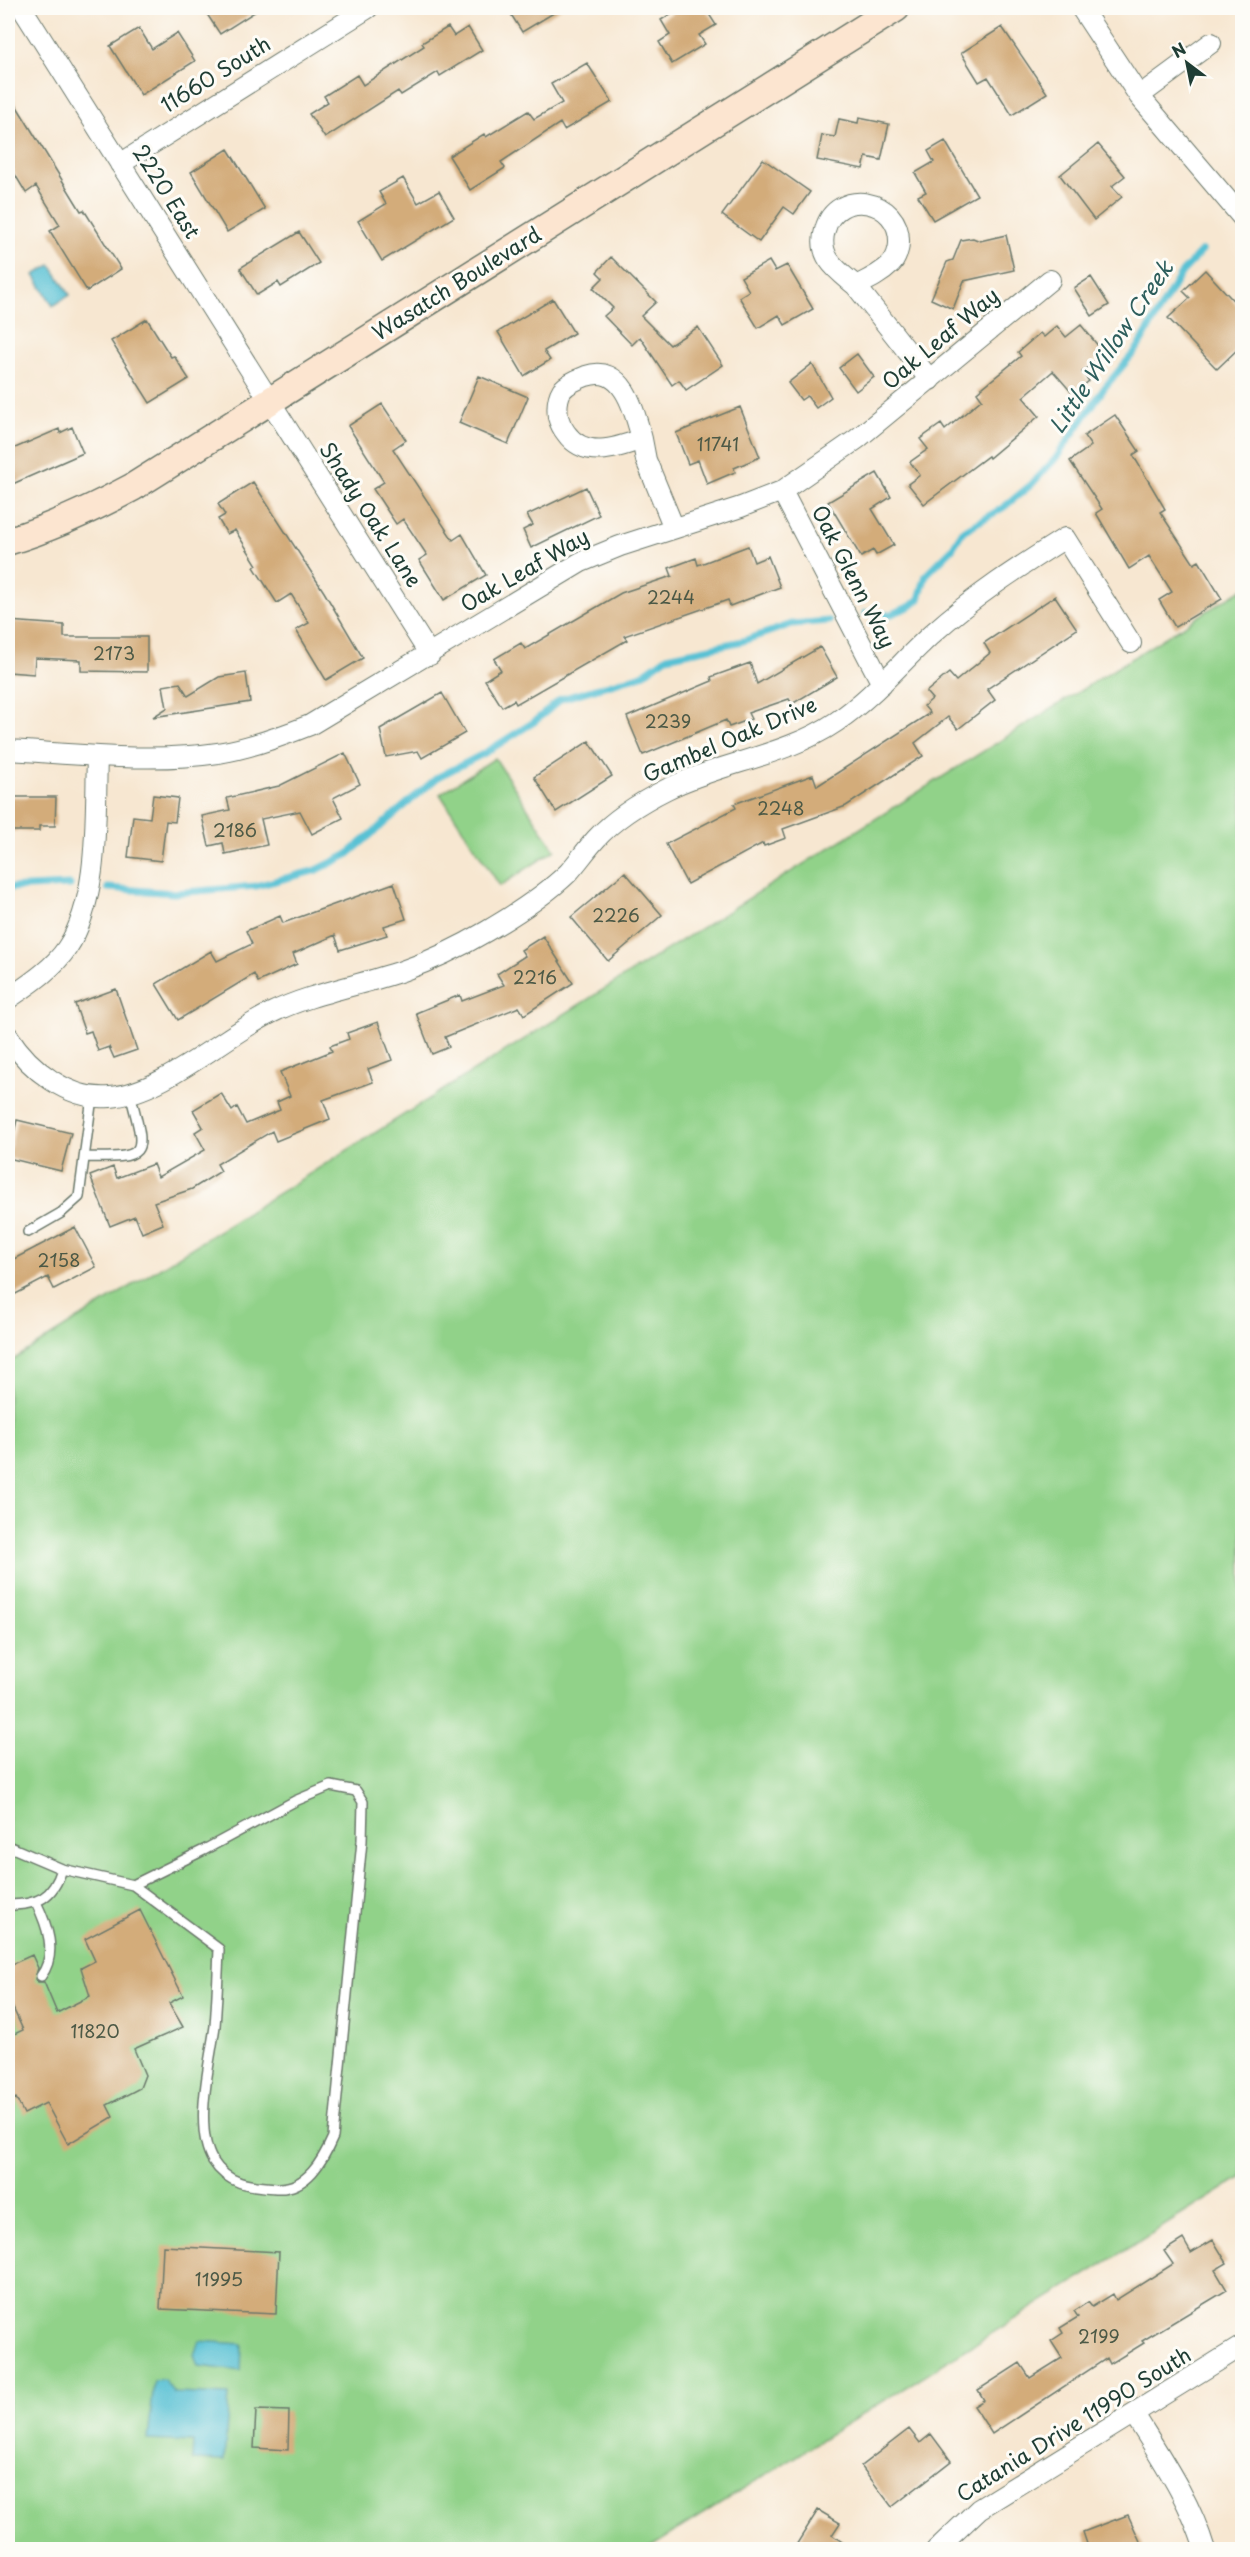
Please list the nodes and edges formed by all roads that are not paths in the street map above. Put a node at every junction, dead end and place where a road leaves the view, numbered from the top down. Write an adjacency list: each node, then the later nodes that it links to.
1 (22, 8): 7 (street, 2220 East)
2 (368, 8): 7 (street, 11660 South)
3 (896, 8): 12 (main road, Wasatch Boulevard)
4 (1081, 8): 6 (street)
5 (1211, 43): 6 (street)
6 (1139, 96): 8 (street)
7 (120, 164): 12 (street, 2220 East)
8 (1242, 217)
9 (1050, 280): 11 (street, Oak Leaf Way)
10 (856, 286): 10 (street); 11 (street)
11 (930, 380): 14 (street, Oak Leaf Way)
12 (269, 401): 16 (main road, Wasatch Boulevard); 18 (street, Shady Oak Lane)
13 (642, 439): 13 (street); 15 (street)
14 (782, 491): 15 (street, Oak Leaf Way); 19 (street, Oak Glenn Way)
15 (674, 528): 18 (street, Oak Leaf Way)
16 (8, 541)
17 (1131, 643): 19 (street, Gambel Oak Drive)
18 (430, 655): 21 (street, Oak Leaf Way)
19 (882, 684): 24 (street, Gambel Oak Drive)
20 (8, 750): 21 (street, Oak Leaf Way)
21 (98, 756): 22 (street)
22 (8, 999)
23 (8, 1036): 25 (street, Gambel Oak Drive)
24 (130, 1093): 25 (street, Gambel Oak Drive); 26 (lane)
25 (92, 1097): 26 (lane)
26 (85, 1157): 27 (lane)
27 (28, 1232)
28 (8, 1846): 29 (lane)
29 (63, 1869): 30 (lane); 31 (lane)
30 (133, 1885): 30 (lane)
31 (36, 1902): 32 (lane); 33 (lane)
32 (8, 1905)
33 (41, 1976)
34 (1242, 2346): 35 (street, Catania Drive 11990 South)
35 (1134, 2414): 36 (street, Catania Drive 11990 South); 37 (street)
36 (936, 2550)
37 (1205, 2550)

